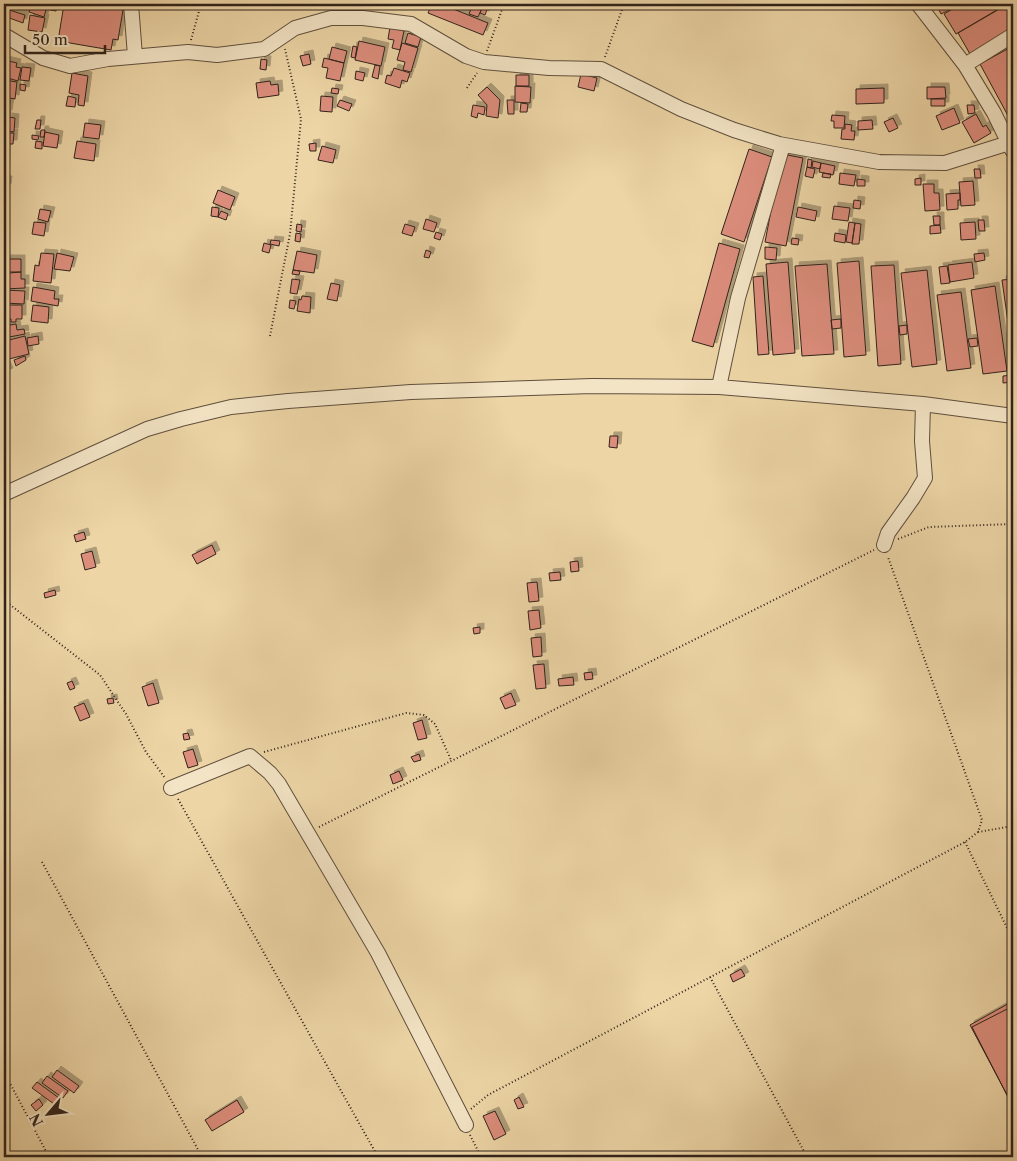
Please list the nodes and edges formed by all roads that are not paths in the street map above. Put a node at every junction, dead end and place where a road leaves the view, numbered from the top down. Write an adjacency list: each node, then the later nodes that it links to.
1 (131, 4): 5 (street)
2 (918, 4): 6 (street)
3 (4, 35): 5 (street)
4 (1013, 35): 6 (street)
5 (135, 56): 7 (street)
6 (965, 65): 8 (street)
7 (783, 145): 8 (street); 9 (street)
8 (1011, 147)
9 (719, 387): 10 (street); 12 (street)
10 (923, 404): 11 (street); 13 (street)
11 (1013, 416)
12 (4, 494)
13 (884, 545)
14 (171, 788): 15 (street)
15 (466, 1125)

